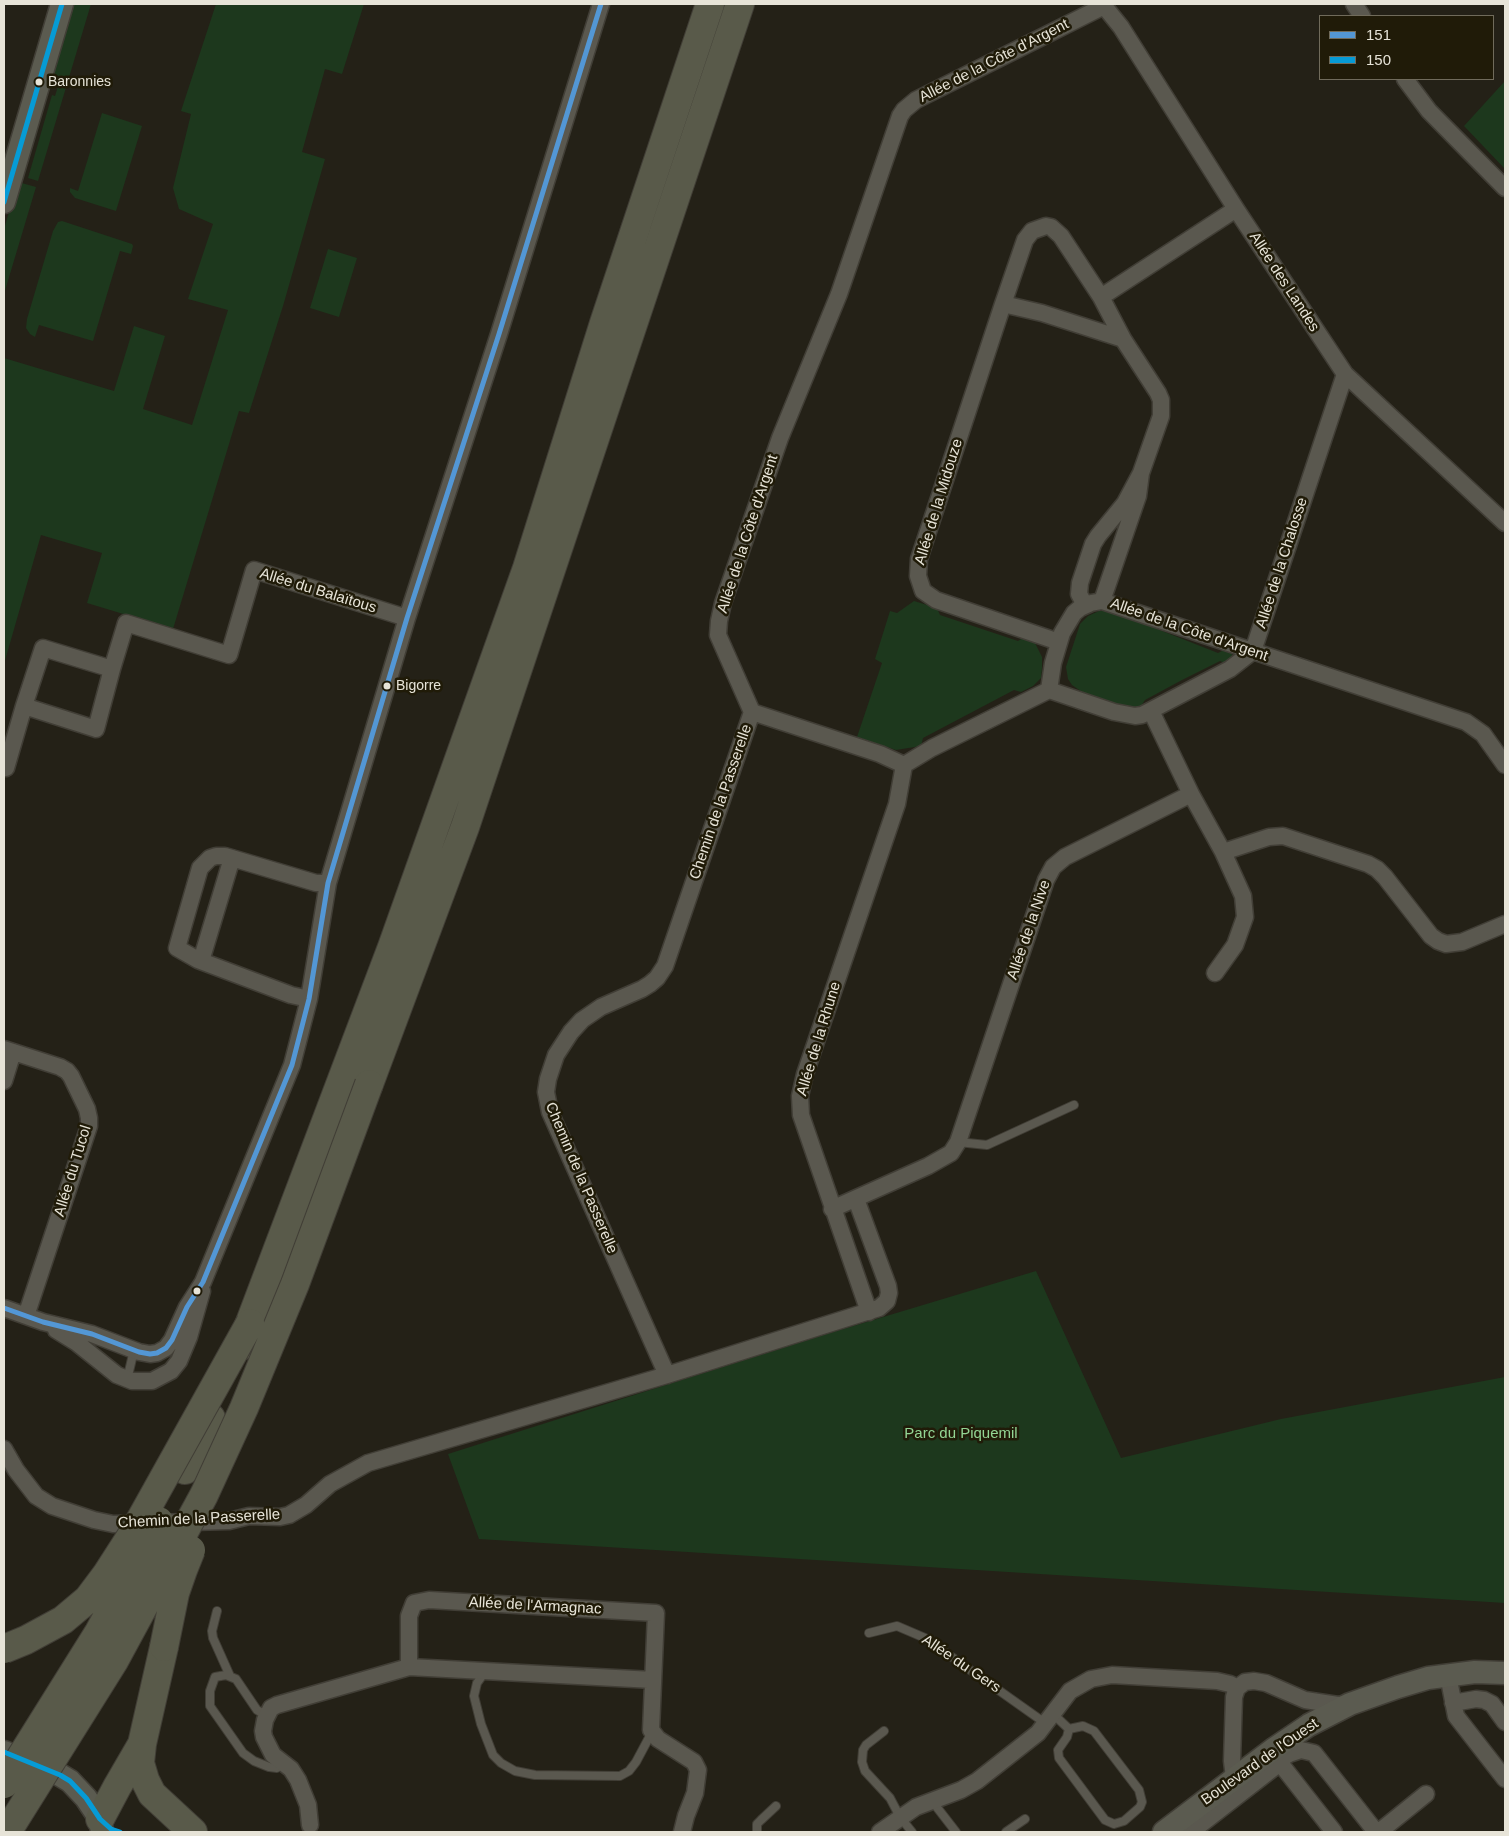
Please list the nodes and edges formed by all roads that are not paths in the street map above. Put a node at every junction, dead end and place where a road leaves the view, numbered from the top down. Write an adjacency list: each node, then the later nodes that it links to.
1 (62, 4): 10 (street)
2 (601, 4): 20 (street)
3 (710, 4): 51 (highway)
4 (740, 4): 46 (highway, bridge)
5 (1354, 4): 7 (street)
6 (1104, 5): 11 (street, Allée des Landes); 27 (street, Allée de la Côte d'Argent)
7 (1361, 15)
8 (1406, 80): 9 (street)
9 (1505, 188)
10 (4, 202)
11 (1236, 208): 12 (street); 15 (street, Allée des Landes)
12 (1101, 297): 13 (street, Allée de la Midouze); 14 (street, Allée de la Midouze)
13 (1003, 304): 14 (street); 21 (street, Allée de la Midouze)
14 (1123, 339): 16 (street, Allée de la Midouze)
15 (1345, 374): 17 (street, Allée des Landes); 22 (street, Allée de la Chalosse)
16 (1141, 473): 18 (street, Allée de la Midouze); 19 (street, Allée de la Midouze)
17 (1505, 523)
18 (1102, 600): 19 (street, Allée de la Côte d'Argent); 22 (street, Allée de la Côte d'Argent)
19 (1085, 605): 21 (street)
20 (408, 618): 23 (street, Allée du Balaïtous); 34 (street)
21 (1059, 642): 24 (street)
22 (1253, 651): 26 (street); 28 (street, Allée de la Côte d'Argent)
23 (112, 669): 25 (street); 25 (street)
24 (1049, 690): 26 (street); 29 (street)
25 (24, 706): 30 (street)
26 (1151, 711): 31 (street)
27 (752, 712): 29 (street); 53 (street, Chemin de la Passerelle)
28 (1504, 763)
29 (904, 765): 44 (street, Allée de la Rhune)
30 (5, 771)
31 (1190, 794): 32 (street); 42 (street, Allée de la Nive)
32 (1223, 852): 35 (street); 37 (street)
33 (232, 858): 34 (street); 36 (street); 36 (street)
34 (328, 884): 38 (street)
35 (1505, 924)
36 (200, 961): 38 (street)
37 (1215, 973)
38 (309, 998): 45 (street)
39 (8, 1051): 40 (street); 49 (street, Allée du Tucol)
40 (4, 1081)
41 (1074, 1105): 42 (lane)
42 (958, 1142): 43 (street, Allée de la Nive)
43 (856, 1199): 44 (street, Allée de la Nive); 48 (street)
44 (832, 1209): 48 (street, Allée de la Rhune)
45 (203, 1282): 52 (street); 54 (street)
46 (295, 1284): 74 (highway, bridge); 88 (highway, bridge)
47 (4, 1308): 49 (street)
48 (869, 1312): 53 (street, Chemin de la Passerelle)
49 (26, 1316): 50 (street)
50 (43, 1322): 52 (street); 54 (street)
51 (250, 1323): 58 (highway, bridge); 80 (highway, bridge)
52 (134, 1350): 54 (lane)
53 (667, 1375): 55 (street, Chemin de la Passerelle)
54 (127, 1380)
55 (4, 1449)
56 (217, 1611): 63 (lane)
57 (869, 1633): 69 (lane, Allée du Gers)
58 (4, 1649)
59 (409, 1667): 60 (street); 64 (street, Allée de l'Armagnac); 68 (street)
60 (486, 1671): 64 (street); 73 (lane)
61 (1505, 1673): 62 (street, Boulevard de l'Ouest)
62 (1448, 1675): 66 (street); 67 (street, Boulevard de l'Ouest)
63 (230, 1676): 68 (lane); 77 (lane)
64 (653, 1680): 73 (street, Allée de l'Armagnac)
65 (1237, 1688): 67 (street); 69 (street); 78 (street)
66 (1453, 1703): 70 (street); 79 (street)
67 (1350, 1704): 76 (street, Boulevard de l'Ouest)
68 (267, 1716): 77 (street)
69 (1049, 1718): 71 (lane, Allée du Gers); 82 (street)
70 (1505, 1722)
71 (1069, 1729): 71 (lane)
72 (884, 1731): 84 (lane)
73 (652, 1732): 90 (street)
74 (142, 1744): 86 (highway); 89 (highway)
75 (4, 1752): 86 (street)
76 (1279, 1757): 78 (street, Boulevard de l'Ouest); 97 (street); 98 (street, Boulevard de l'Ouest); 99 (street, Boulevard de l'Ouest)
77 (283, 1763): 87 (street)
78 (1234, 1778): 96 (street, Boulevard de l'Ouest)
79 (1505, 1779)
80 (4, 1784)
81 (1426, 1794): 99 (street, Boulevard de l'Ouest)
82 (932, 1801): 84 (street); 94 (lane)
83 (776, 1806): 91 (lane)
84 (900, 1817): 92 (street); 93 (lane)
85 (1025, 1818): 95 (lane)
86 (107, 1828)
87 (308, 1830)
88 (7, 1832)
89 (193, 1832)
90 (682, 1832)
91 (756, 1832)
92 (880, 1832)
93 (912, 1832)
94 (956, 1832)
95 (1006, 1832)
96 (1164, 1832)
97 (1191, 1832)
98 (1334, 1832)
99 (1377, 1832)

